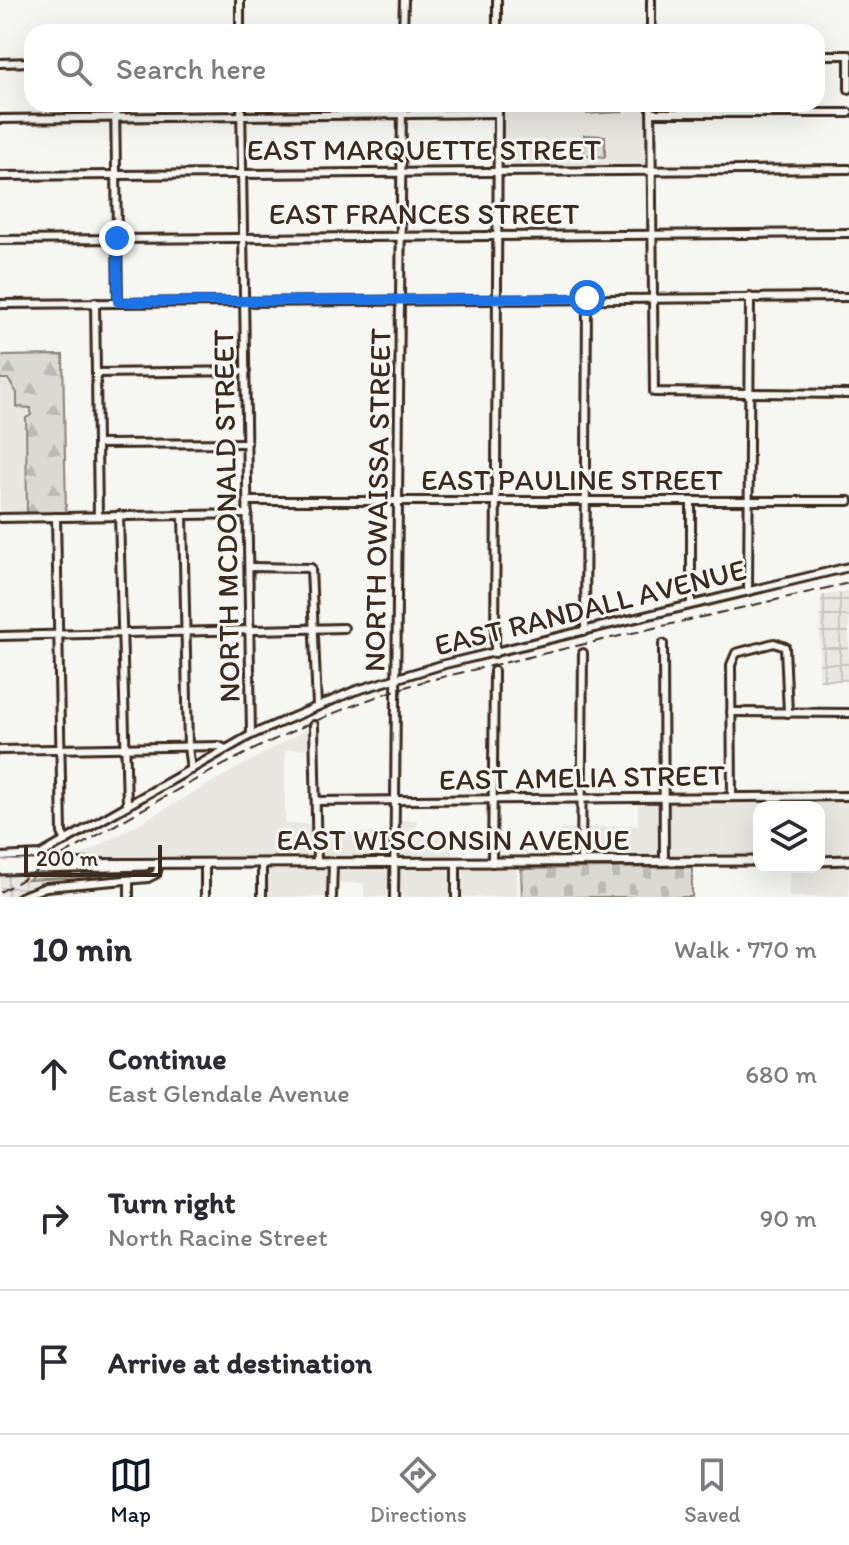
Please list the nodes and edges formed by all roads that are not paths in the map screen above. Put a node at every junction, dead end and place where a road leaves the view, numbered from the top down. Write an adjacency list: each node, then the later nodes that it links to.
1 (240, 0): 5 (street)
2 (404, 0): 6 (street)
3 (497, 0): 7 (street)
4 (651, 0): 8 (street)
5 (240, 24)
6 (403, 24)
7 (497, 24)
8 (651, 24)
9 (825, 55): 10 (street)
10 (849, 56): 13 (street)
11 (24, 62): 12 (street)
12 (0, 63)
13 (849, 89)
14 (115, 112): 21 (street)
15 (241, 112): 20 (street, NORTH MCDONALD STREET)
16 (498, 113): 19 (street); 26 (street)
17 (651, 113): 18 (street); 24 (street)
18 (849, 113)
19 (402, 114): 20 (street); 25 (street, NORTH OWAISSA STREET)
20 (241, 116): 21 (street); 27 (street, NORTH MCDONALD STREET)
21 (115, 118): 22 (street); 28 (street)
22 (0, 119)
23 (849, 169): 24 (street, EAST MARQUETTE STREET)
24 (652, 170): 26 (street, EAST MARQUETTE STREET); 30 (street)
25 (401, 171): 26 (street, EAST MARQUETTE STREET); 27 (street, EAST MARQUETTE STREET); 32 (street, NORTH OWAISSA STREET)
26 (497, 171): 33 (street)
27 (242, 173): 28 (street, EAST MARQUETTE STREET); 34 (street, NORTH MCDONALD STREET)
28 (116, 174): 29 (street, EAST MARQUETTE STREET); 35 (street)
29 (0, 176)
30 (652, 233): 31 (street, EAST FRANCES STREET); 33 (street, EAST FRANCES STREET); 42 (street)
31 (849, 233)
32 (401, 234): 33 (street, EAST FRANCES STREET); 34 (street, EAST FRANCES STREET); 39 (street, NORTH OWAISSA STREET)
33 (498, 234): 40 (street)
34 (243, 236): 35 (street, EAST FRANCES STREET); 43 (street, NORTH MCDONALD STREET)
35 (117, 238): 36 (street, EAST FRANCES STREET); 45 (street)
36 (0, 240)
37 (750, 297): 38 (street); 42 (street); 50 (street)
38 (849, 297)
39 (401, 298): 40 (street); 43 (street); 56 (street, NORTH OWAISSA STREET)
40 (498, 298): 41 (street); 57 (street)
41 (587, 298): 42 (street); 53 (street)
42 (653, 298): 50 (street)
43 (244, 300): 45 (street); 47 (street, NORTH MCDONALD STREET)
44 (95, 302): 45 (street); 46 (street); 48 (street)
45 (118, 302)
46 (0, 304)
47 (246, 371): 48 (street); 51 (street, NORTH MCDONALD STREET)
48 (96, 373): 52 (street)
49 (849, 394): 50 (street)
50 (749, 395): 54 (street)
51 (247, 443): 52 (street); 55 (street, NORTH MCDONALD STREET)
52 (97, 444): 63 (street)
53 (585, 500): 57 (street, EAST PAULINE STREET); 58 (street, EAST PAULINE STREET); 73 (street)
54 (748, 500): 58 (street, EAST PAULINE STREET); 59 (street, EAST PAULINE STREET); 68 (street)
55 (247, 501): 56 (street, EAST PAULINE STREET); 60 (street, NORTH MCDONALD STREET)
56 (399, 501): 57 (street, EAST PAULINE STREET); 82 (street, NORTH OWAISSA STREET)
57 (496, 501): 79 (street)
58 (691, 501): 69 (street)
59 (849, 501)
60 (248, 514): 62 (street); 66 (street, NORTH MCDONALD STREET)
61 (119, 515): 62 (street); 63 (street); 75 (street)
62 (183, 515): 74 (street)
63 (98, 516): 64 (street)
64 (56, 517): 65 (street); 76 (street)
65 (0, 518)
66 (249, 567): 71 (street); 72 (street, NORTH MCDONALD STREET)
67 (849, 567): 68 (street, EAST RANDALL AVENUE)
68 (748, 590): 69 (street, EAST RANDALL AVENUE)
69 (691, 604): 73 (street, EAST RANDALL AVENUE)
70 (344, 628): 71 (street)
71 (313, 629): 72 (street); 83 (street)
72 (250, 630): 74 (street); 88 (street, NORTH MCDONALD STREET)
73 (585, 631): 79 (street, EAST RANDALL AVENUE)
74 (185, 632): 75 (street); 89 (street)
75 (122, 633): 76 (street); 90 (street)
76 (59, 634): 77 (street); 91 (street)
77 (0, 636)
78 (663, 644): 98 (street)
79 (495, 653): 82 (street, EAST RANDALL AVENUE)
80 (583, 653): 97 (street)
81 (494, 671): 100 (street)
82 (396, 677): 83 (street, EAST RANDALL AVENUE); 99 (street, NORTH OWAISSA STREET)
83 (317, 706): 88 (street, EAST RANDALL AVENUE)
84 (731, 712): 85 (street); 85 (street); 96 (street)
85 (788, 713): 86 (street)
86 (849, 713)
87 (314, 725): 101 (street)
88 (251, 735): 92 (street, EAST RANDALL AVENUE)
89 (188, 747): 90 (street); 92 (street); 94 (street)
90 (124, 748): 91 (street); 102 (street)
91 (61, 749): 93 (street); 103 (street)
92 (226, 749): 94 (street, EAST RANDALL AVENUE)
93 (0, 750)
94 (191, 770): 102 (street, EAST RANDALL AVENUE)
95 (849, 796): 96 (street, EAST AMELIA STREET)
96 (732, 797): 98 (street, EAST AMELIA STREET)
97 (582, 799): 98 (street, EAST AMELIA STREET); 100 (street, EAST AMELIA STREET); 109 (street)
98 (664, 799): 106 (street)
99 (395, 800): 100 (street, EAST AMELIA STREET); 101 (street, EAST AMELIA STREET); 112 (street, NORTH OWAISSA STREET)
100 (492, 800): 114 (street)
101 (316, 801): 110 (street)
102 (127, 805): 103 (street, EAST RANDALL AVENUE)
103 (66, 841): 104 (street, EAST RANDALL AVENUE)
104 (0, 857)
105 (849, 860): 108 (main road)
106 (664, 861): 107 (main road, EAST WISCONSIN AVENUE); 109 (main road, EAST WISCONSIN AVENUE)
107 (753, 861)
108 (825, 861)
109 (581, 862): 114 (main road, EAST WISCONSIN AVENUE)
110 (317, 863): 111 (main road, EAST WISCONSIN AVENUE); 115 (main road, EAST WISCONSIN AVENUE)
111 (333, 863): 112 (main road, EAST WISCONSIN AVENUE); 126 (street)
112 (395, 863): 113 (main road, EAST WISCONSIN AVENUE); 127 (street, NORTH OWAISSA STREET)
113 (456, 863): 114 (main road, EAST WISCONSIN AVENUE); 128 (street)
114 (492, 863)
115 (262, 864): 117 (main road, EAST WISCONSIN AVENUE); 125 (street)
116 (159, 865): 117 (main road, EAST WISCONSIN AVENUE); 118 (main road, EAST WISCONSIN AVENUE); 119 (street)
117 (205, 865): 124 (street)
118 (0, 867)
119 (129, 880): 120 (street); 123 (street)
120 (66, 885): 121 (street); 122 (street)
121 (20, 897)
122 (66, 897)
123 (129, 897)
124 (205, 897)
125 (262, 897)
126 (332, 897)
127 (394, 897)
128 (456, 897)

